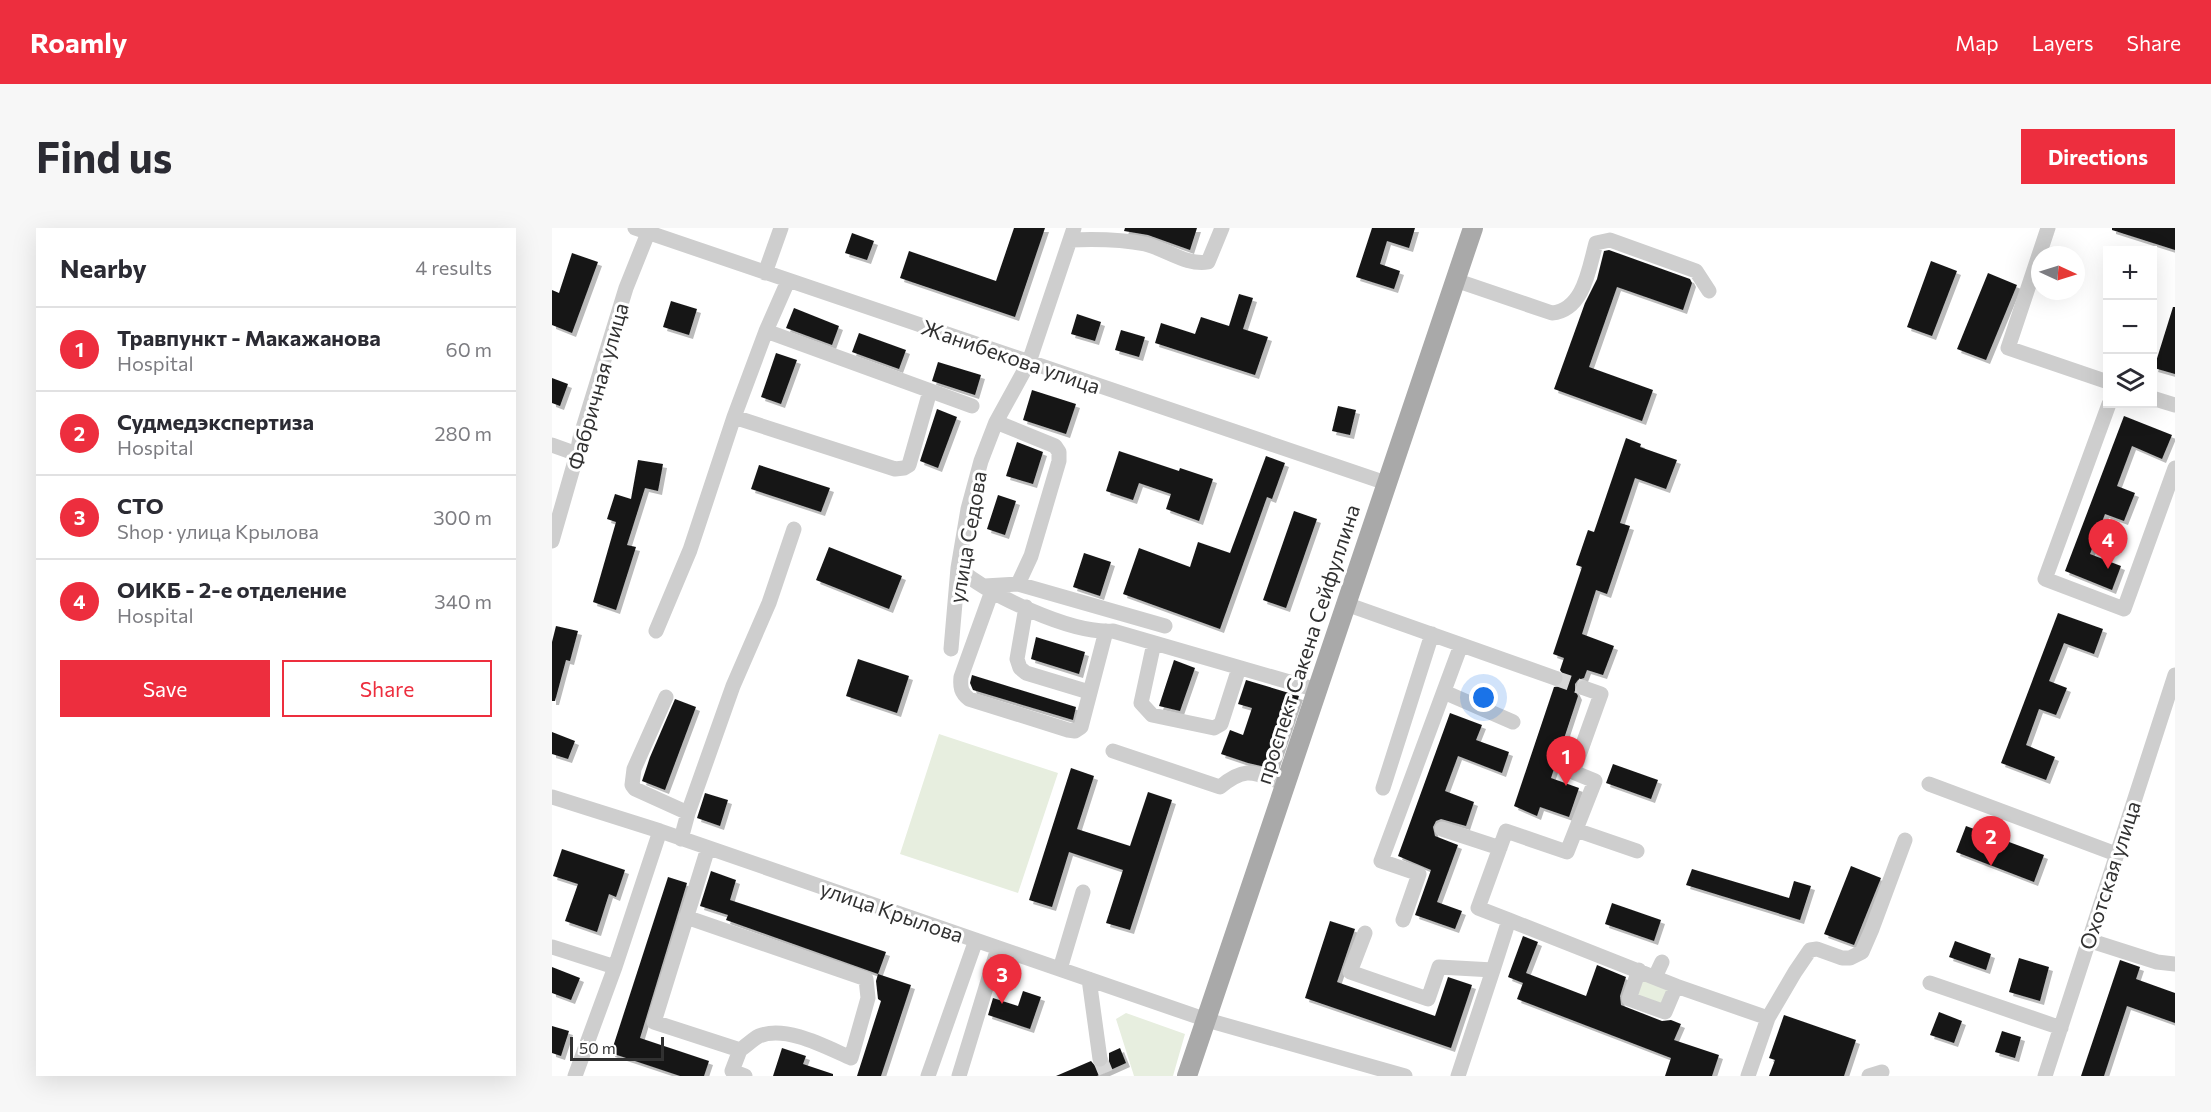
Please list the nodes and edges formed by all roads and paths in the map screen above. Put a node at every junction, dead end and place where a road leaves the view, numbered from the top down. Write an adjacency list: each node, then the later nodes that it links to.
1 (781, 228): 7 (street)
2 (1222, 228): 6 (street)
3 (1473, 228): 8 (main road, проспект Сакена Сейфуллина)
4 (2048, 228): 13 (street)
5 (645, 230): 7 (street, Жанибекова улица); 22 (street, Фабричная улица)
6 (1072, 234): 12 (street, улица Седова)
7 (765, 273): 9 (street, Жанибекова улица)
8 (1455, 280): 10 (street); 24 (main road, проспект Сакена Сейфуллина)
9 (788, 281): 11 (street); 12 (street, Жанибекова улица)
10 (1709, 291)
11 (766, 331): 14 (street); 19 (street)
12 (1029, 362): 20 (street, улица Седова); 24 (street, Жанибекова улица)
13 (2103, 380)
14 (930, 391): 17 (street); 19 (street)
15 (2157, 400): 16 (street)
16 (2175, 405)
17 (972, 406)
18 (2108, 408): 23 (street)
19 (734, 417): 33 (street)
20 (996, 422): 27 (street, улица Седова); 28 (street)
21 (552, 445): 22 (street)
22 (577, 454): 26 (street, Фабричная улица)
23 (2175, 468)
24 (1386, 483): 30 (main road, проспект Сакена Сейфуллина)
25 (794, 529): 54 (street)
26 (552, 542)
27 (958, 568): 29 (street); 38 (street, улица Седова)
28 (1018, 584): 29 (street); 32 (street)
29 (987, 589): 31 (street); 44 (street)
30 (1346, 604): 35 (street); 43 (main road, проспект Сакена Сейфуллина)
31 (1026, 607): 34 (street); 44 (street)
32 (1165, 626)
33 (656, 631)
34 (1106, 631): 36 (street); 44 (street)
35 (1432, 634): 37 (street); 52 (street)
36 (1154, 643): 39 (street); 39 (street)
37 (1461, 645): 41 (street); 45 (street)
38 (951, 649)
39 (1239, 668): 43 (street)
40 (2175, 675): 47 (street, Охотская улица)
41 (1555, 678)
42 (1584, 688): 56 (street)
43 (1317, 690): 50 (main road, проспект Сакена Сейфуллина)
44 (1089, 692)
45 (1443, 692): 48 (street); 66 (street)
46 (666, 697): 54 (street)
47 (2170, 708): 63 (street, Охотская улица)
48 (1514, 722)
49 (1113, 750): 50 (street)
50 (1286, 784): 84 (main road, проспект Сакена Сейфуллина)
51 (1929, 784): 63 (street)
52 (1383, 788)
53 (552, 797): 57 (street, улица Крылова)
54 (688, 813): 58 (street)
55 (1442, 829): 61 (street)
56 (1576, 830): 61 (street); 62 (street)
57 (660, 831): 58 (street, улица Крылова); 75 (street)
58 (681, 838): 60 (street, улица Крылова)
59 (1905, 840): 83 (street)
60 (708, 848): 65 (street); 69 (street, улица Крылова)
61 (1500, 848): 67 (street)
62 (1637, 851)
63 (2116, 854): 70 (street, Охотская улица)
64 (1083, 892): 76 (street)
65 (686, 917): 86 (street); 86 (street)
66 (1402, 920)
67 (1509, 920): 77 (street); 78 (street)
68 (1365, 933): 77 (street)
69 (976, 940): 72 (street, улица Крылова); 91 (street)
70 (2088, 940): 74 (street); 85 (street, Охотская улица)
71 (552, 946): 75 (street)
72 (998, 948): 76 (street, улица Крылова); 92 (street)
73 (1662, 962): 79 (street)
74 (2175, 964)
75 (615, 967): 90 (street)
76 (1060, 969): 80 (street, улица Крылова)
77 (1493, 970): 95 (street)
78 (1639, 970): 79 (street); 82 (street)
79 (1655, 977): 82 (street)
80 (1089, 979): 84 (street, улица Крылова); 87 (street)
81 (1930, 983): 85 (street)
82 (1676, 986): 83 (street)
83 (1768, 1018): 96 (street)
84 (1208, 1020): 88 (street, улица Крылова); 93 (main road, проспект Сакена Сейфуллина)
85 (2061, 1028): 97 (street, Охотская улица)
86 (740, 1050): 89 (street)
87 (1100, 1059)
88 (1372, 1071): 94 (street, улица Крылова)
89 (736, 1074)
90 (575, 1076)
91 (928, 1076)
92 (958, 1076)
93 (1187, 1076)
94 (1405, 1076)
95 (1458, 1076)
96 (1748, 1076)
97 (2045, 1076)

